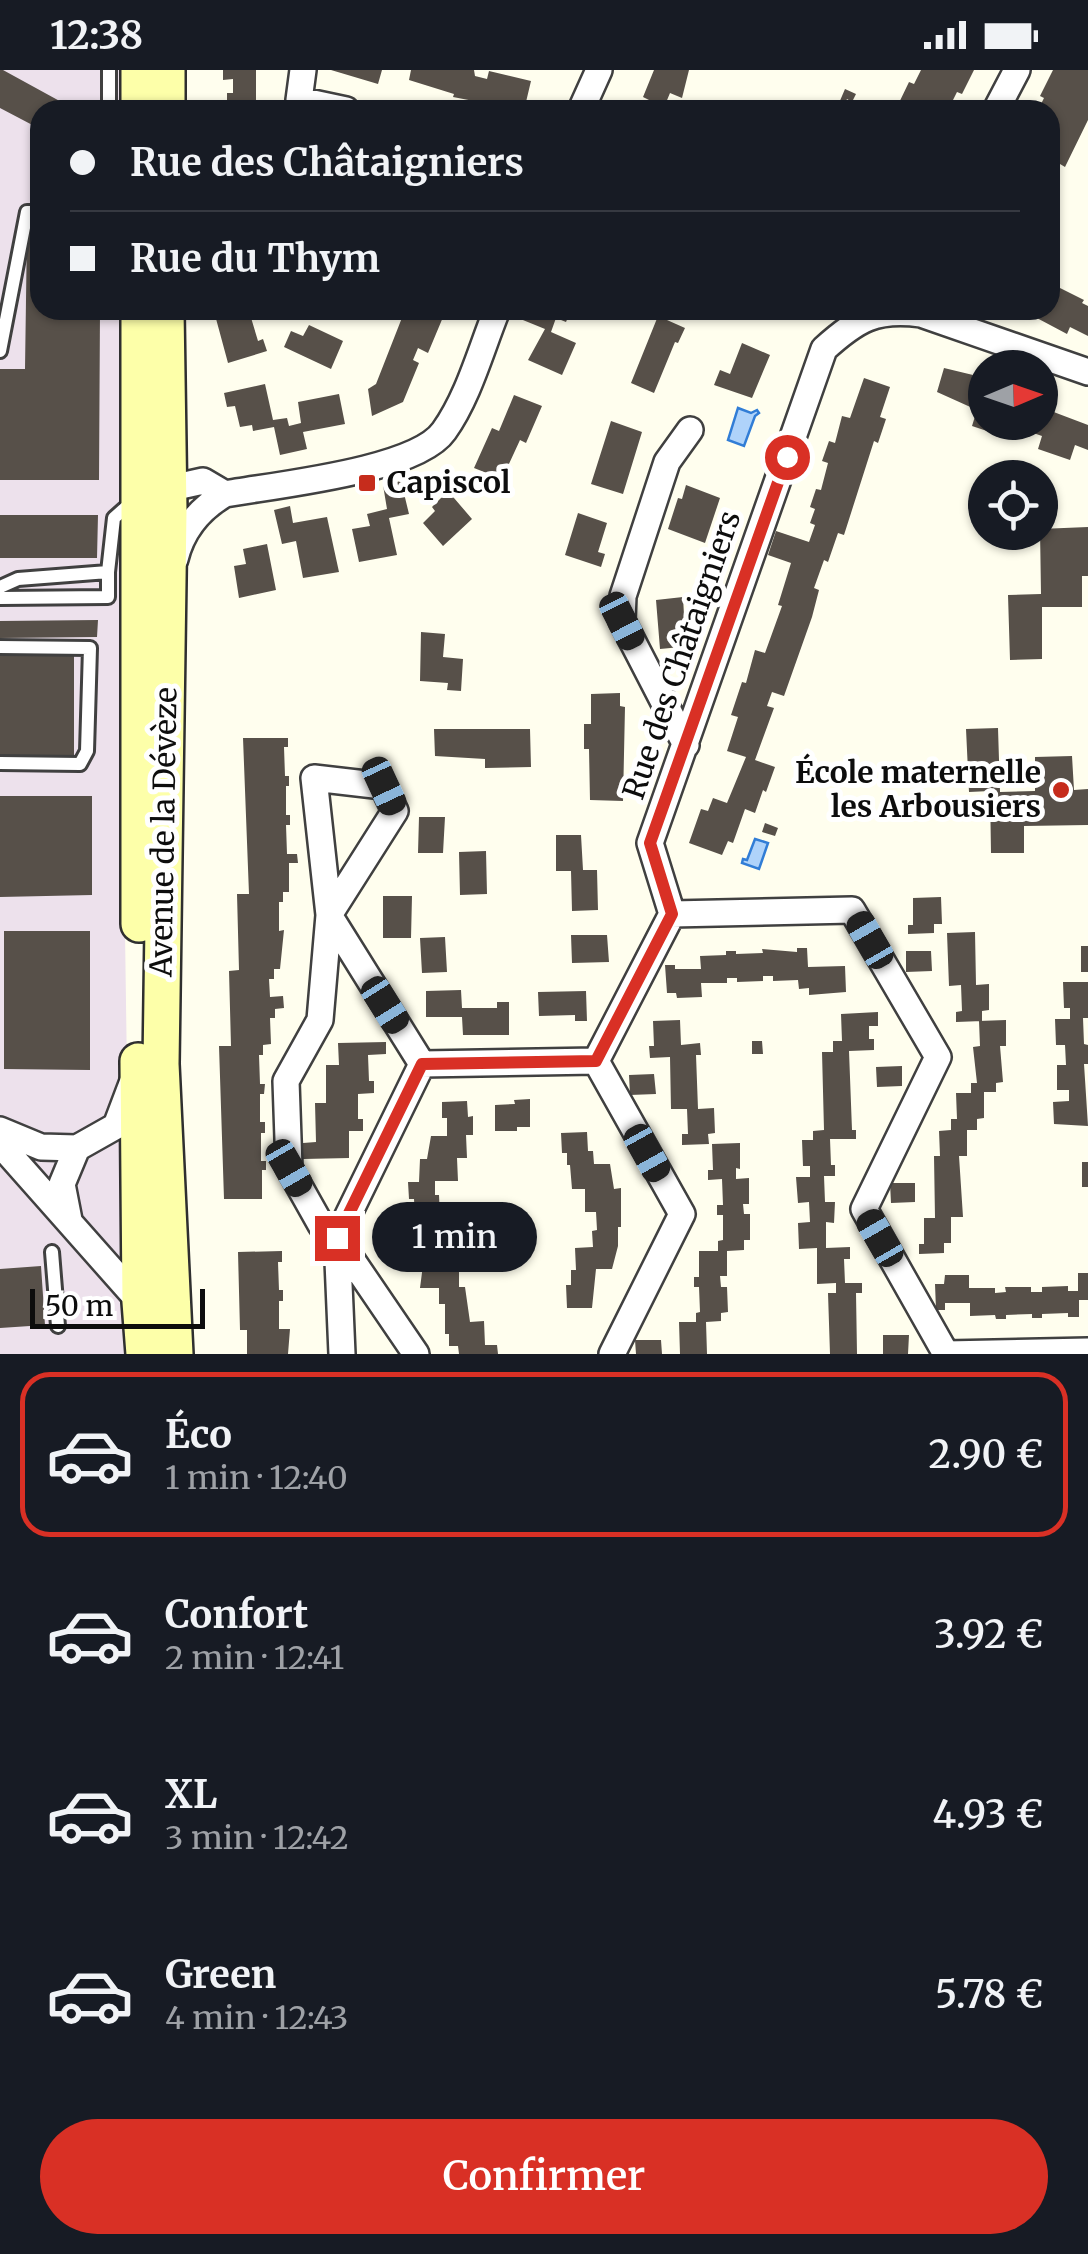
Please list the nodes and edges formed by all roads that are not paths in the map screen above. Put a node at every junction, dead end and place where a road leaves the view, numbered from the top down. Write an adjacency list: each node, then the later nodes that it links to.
1 (109, 70): 7 (lane)
2 (139, 70): 8 (main road)
3 (167, 70): 9 (main road)
4 (303, 70): 10 (street)
5 (598, 70): 11 (street)
6 (1016, 70): 12 (street)
7 (110, 100)
8 (139, 100)
9 (167, 100)
10 (300, 100)
11 (585, 100)
12 (1001, 100)
13 (30, 212): 19 (lane)
14 (149, 320): 22 (main road, Avenue de la Dévèze)
15 (151, 320): 22 (main road, Avenue de la Dévèze)
16 (493, 320): 22 (street)
17 (861, 320): 27 (street, Rue des Châtaigniers)
18 (938, 320): 20 (street, Rue des Châtaigniers)
19 (0, 350)
20 (1088, 372)
21 (690, 430): 27 (street)
22 (180, 497): 23 (lane); 33 (main road, Avenue de la Dévèze); 44 (main road, Avenue de la Dévèze)
23 (108, 572): 24 (lane); 25 (lane)
24 (0, 587)
25 (0, 598)
26 (0, 646): 28 (lane)
27 (686, 745): 29 (street, Rue des Châtaigniers)
28 (0, 764)
29 (672, 914): 31 (street); 48 (street)
30 (329, 915): 30 (street); 32 (street); 38 (street)
31 (596, 1061): 32 (street); 47 (street)
32 (422, 1064): 38 (street)
33 (127, 1127): 36 (street); 40 (main road, Avenue de la Dévèze); 44 (street)
34 (0, 1130): 36 (street)
35 (0, 1144): 37 (street)
36 (76, 1148): 37 (street)
37 (70, 1222): 40 (street)
38 (337, 1238): 45 (street); 46 (street)
39 (52, 1252): 41 (lane)
40 (140, 1302): 43 (main road, Avenue de la Dévèze)
41 (58, 1326)
42 (1088, 1351): 48 (street)
43 (144, 1354)
44 (175, 1354)
45 (342, 1354)
46 (416, 1354)
47 (612, 1354)
48 (946, 1354)

